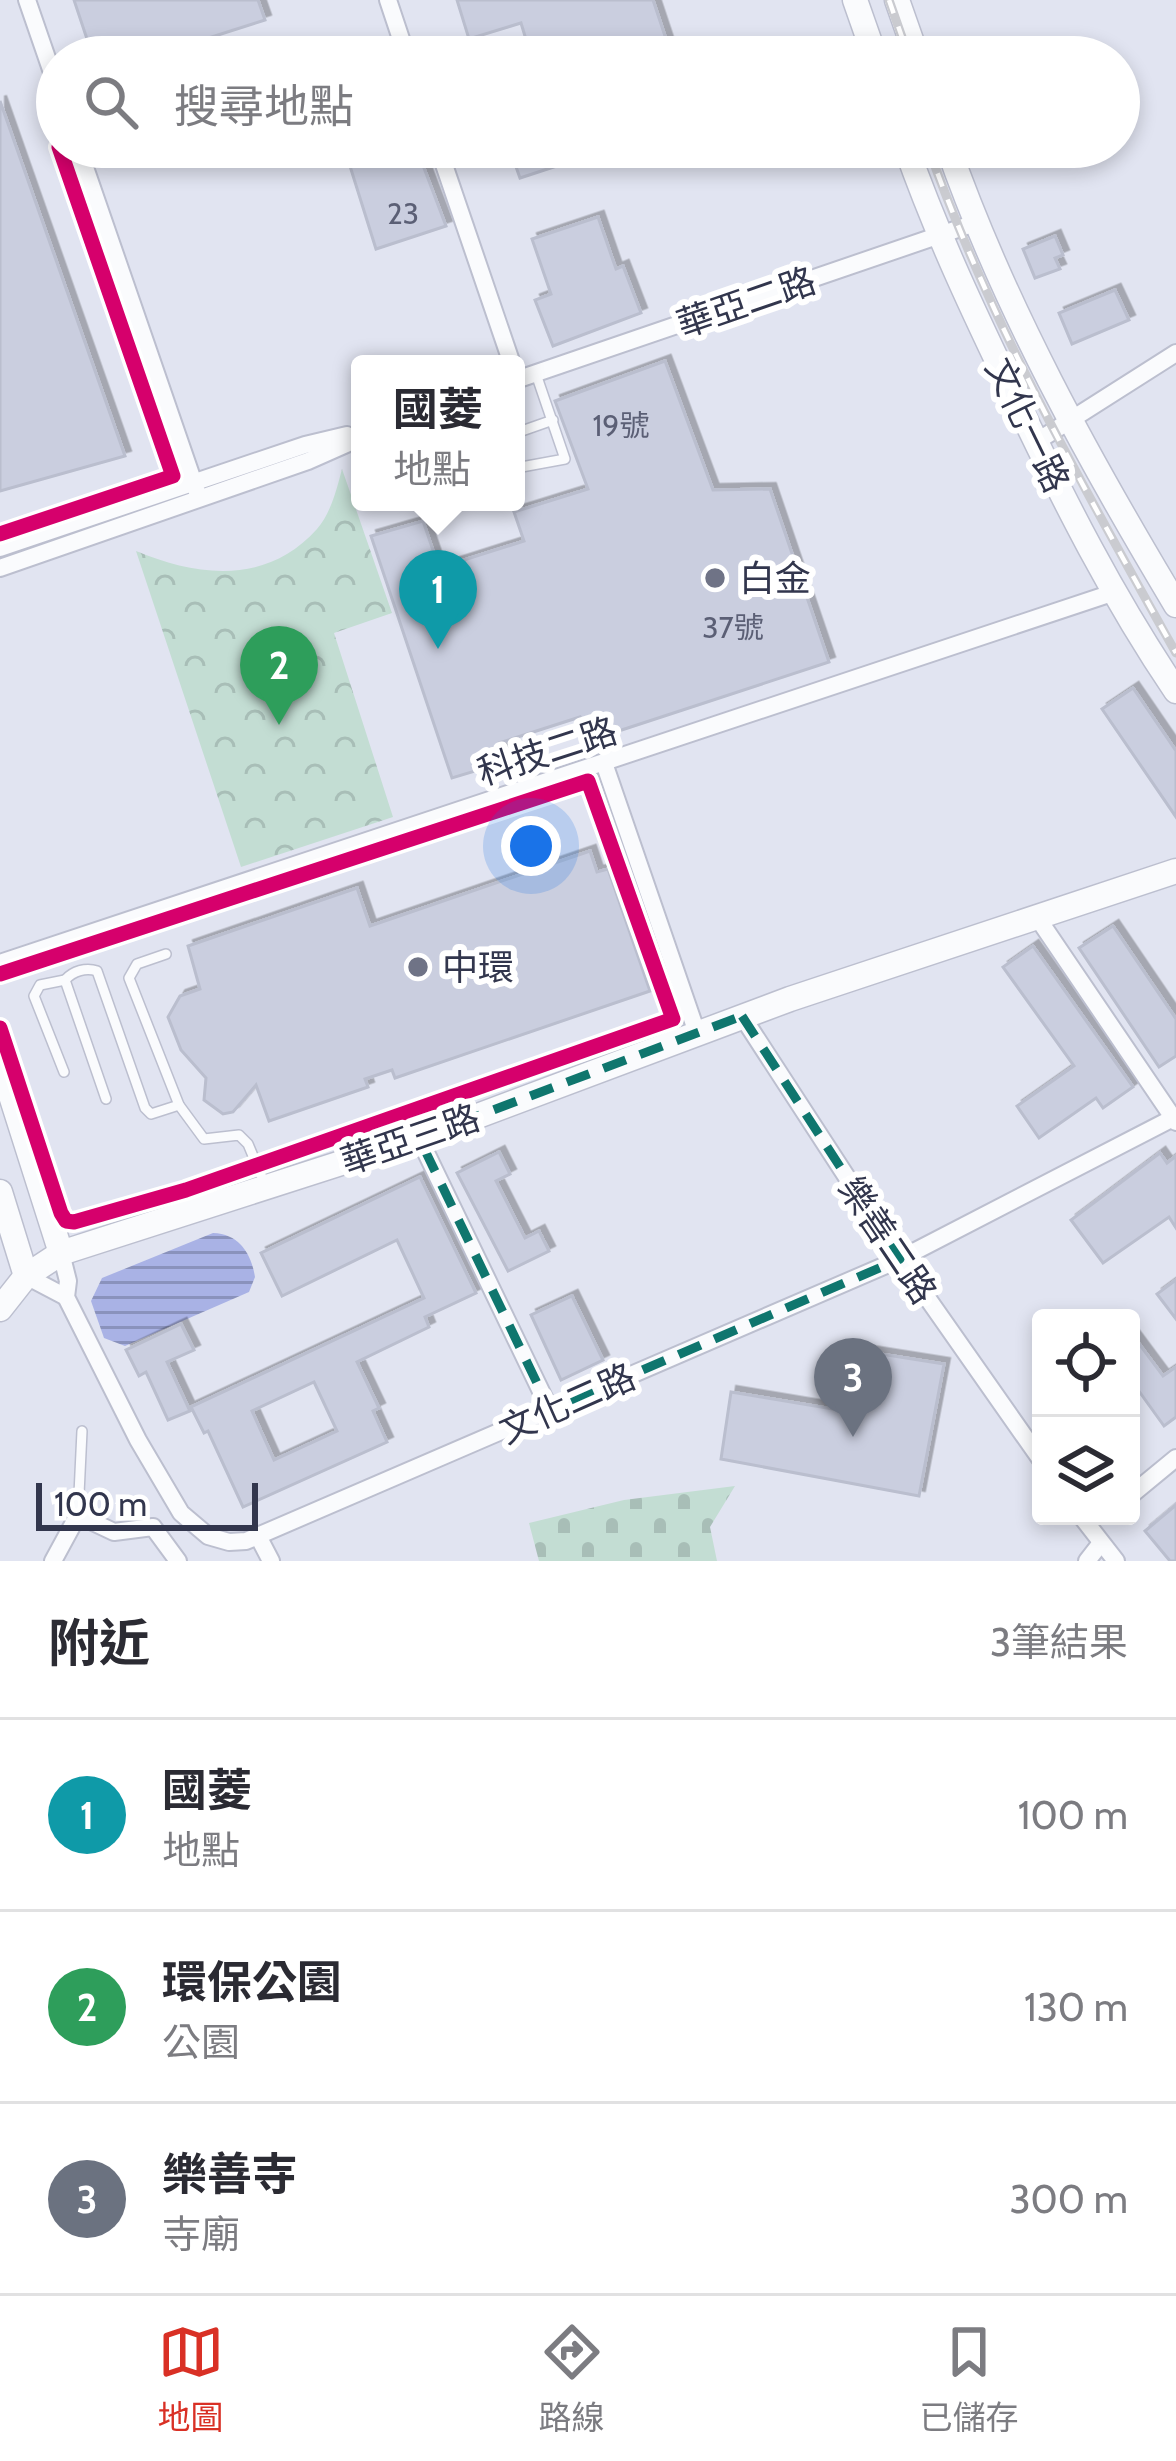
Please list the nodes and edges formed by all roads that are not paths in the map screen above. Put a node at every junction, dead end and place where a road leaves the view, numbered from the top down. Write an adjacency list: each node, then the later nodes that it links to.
1 (27, 0): 5 (street)
2 (388, 0): 6 (street)
3 (855, 0): 7 (street)
4 (897, 0): 8 (street)
5 (39, 36)
6 (400, 36)
7 (868, 36)
8 (910, 36)
9 (85, 168): 25 (street)
10 (445, 168): 16 (street)
11 (913, 168): 14 (street, 文化一路)
12 (955, 168): 13 (street, 文化一路)
13 (975, 223): 14 (street, 華亞二路); 20 (street, 文化一路)
14 (937, 236): 17 (street, 華亞二路); 23 (street, 文化一路)
15 (1176, 353): 20 (street)
16 (509, 355)
17 (536, 374): 18 (street, 華亞二路); 19 (lane)
18 (525, 376)
19 (553, 420): 21 (lane); 24 (lane)
20 (1072, 421): 23 (street); 29 (street, 文化一路)
21 (525, 430)
22 (351, 437): 25 (street)
23 (1036, 442): 28 (street, 文化一路)
24 (525, 466)
25 (196, 490): 26 (street); 27 (street)
26 (0, 548)
27 (0, 568)
28 (1112, 593): 30 (street, 文化一路); 31 (street, 科技二路)
29 (1176, 605)
30 (1176, 691)
31 (604, 763): 35 (street, 科技二路); 38 (street)
32 (1176, 871): 33 (street, 華亞三路)
33 (1037, 917): 37 (street, 華亞三路); 43 (street)
34 (166, 953): 42 (lane)
35 (0, 962)
36 (65, 980): 40 (lane); 41 (lane); 42 (lane)
37 (742, 1016): 38 (street, 華亞三路); 48 (street, 樂善二路)
38 (697, 1033): 44 (street, 華亞三路)
39 (0, 1061): 47 (street)
40 (64, 1072)
41 (106, 1099)
42 (179, 1105): 45 (lane)
43 (1174, 1120): 48 (street, 文化二路)
44 (419, 1138): 45 (street, 華亞三路); 52 (street)
45 (266, 1187): 47 (street, 華亞三路)
46 (0, 1192): 49 (street)
47 (61, 1253): 49 (street, 華亞三路); 50 (street)
48 (900, 1259): 52 (street, 文化二路); 54 (street, 樂善二路)
49 (26, 1276): 50 (street); 51 (street, 華亞三路)
50 (66, 1298): 59 (street)
51 (0, 1309)
52 (550, 1410): 59 (street, 文化二路)
53 (82, 1431): 57 (lane)
54 (1032, 1447)
55 (1176, 1458): 56 (street)
56 (1140, 1488)
57 (78, 1515): 60 (street); 61 (street)
58 (1091, 1529): 63 (street); 64 (street)
59 (259, 1538): 62 (street)
60 (53, 1561)
61 (178, 1561)
62 (272, 1561)
63 (1087, 1561)
64 (1116, 1561)

